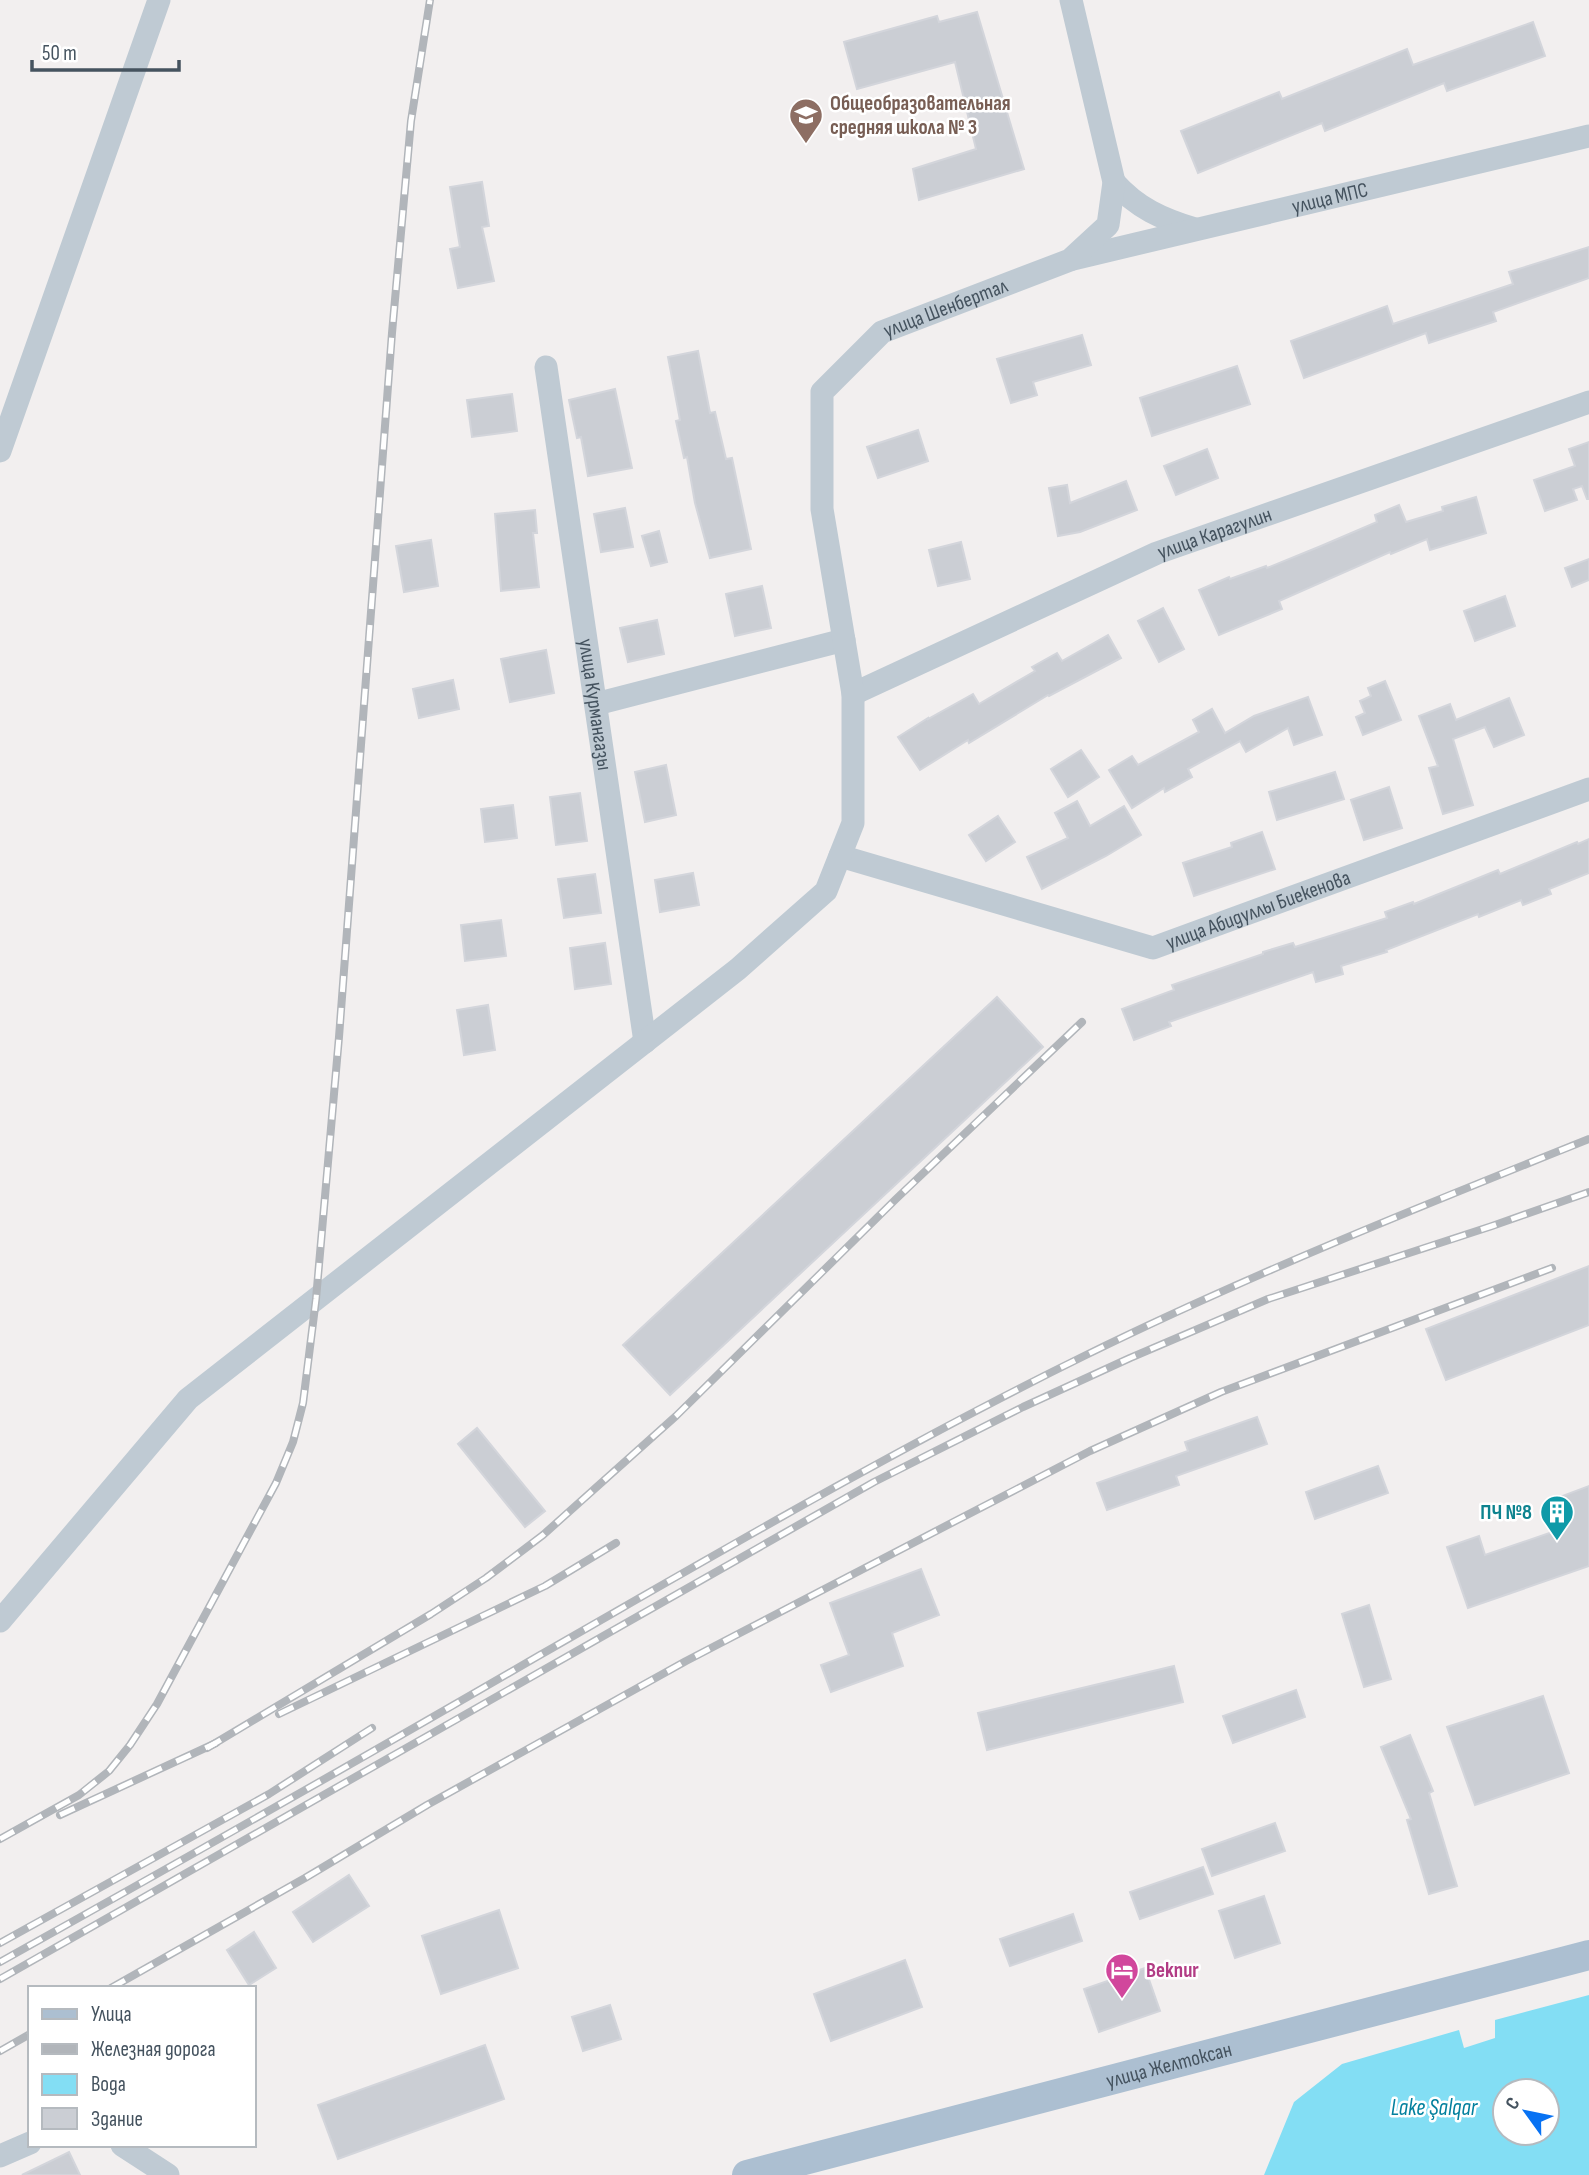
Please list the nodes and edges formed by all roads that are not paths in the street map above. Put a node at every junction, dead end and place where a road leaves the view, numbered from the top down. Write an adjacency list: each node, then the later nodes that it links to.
1 (159, 0): 9 (street)
2 (1071, 0): 4 (street, улица Шенбертал)
3 (1589, 136): 5 (street, улица МПС)
4 (1114, 182): 5 (street); 6 (street, улица Шенбертал)
5 (1196, 229): 6 (street, улица МПС)
6 (1070, 260): 10 (street, улица Шенбертал)
7 (546, 367): 12 (street, улица Курмангазы)
8 (1589, 402): 11 (street, улица Карагулин)
9 (0, 451)
10 (844, 640): 11 (street, улица Шенбертал); 12 (street)
11 (853, 694): 14 (street, улица Шенбертал)
12 (596, 704): 15 (street, улица Курмангазы)
13 (1589, 789): 14 (street, улица Абидуллы Биекенова)
14 (840, 856): 15 (street, улица Шенбертал)
15 (645, 1042): 16 (street, улица Шенбертал)
16 (0, 1621)
17 (1589, 1955): 21 (main road, улица Желтоксан)
18 (28, 2144): 20 (street)
19 (125, 2147): 22 (street)
20 (0, 2156)
21 (800, 2169): 23 (main road, улица Желтоксан)
22 (168, 2175)
23 (747, 2175)

